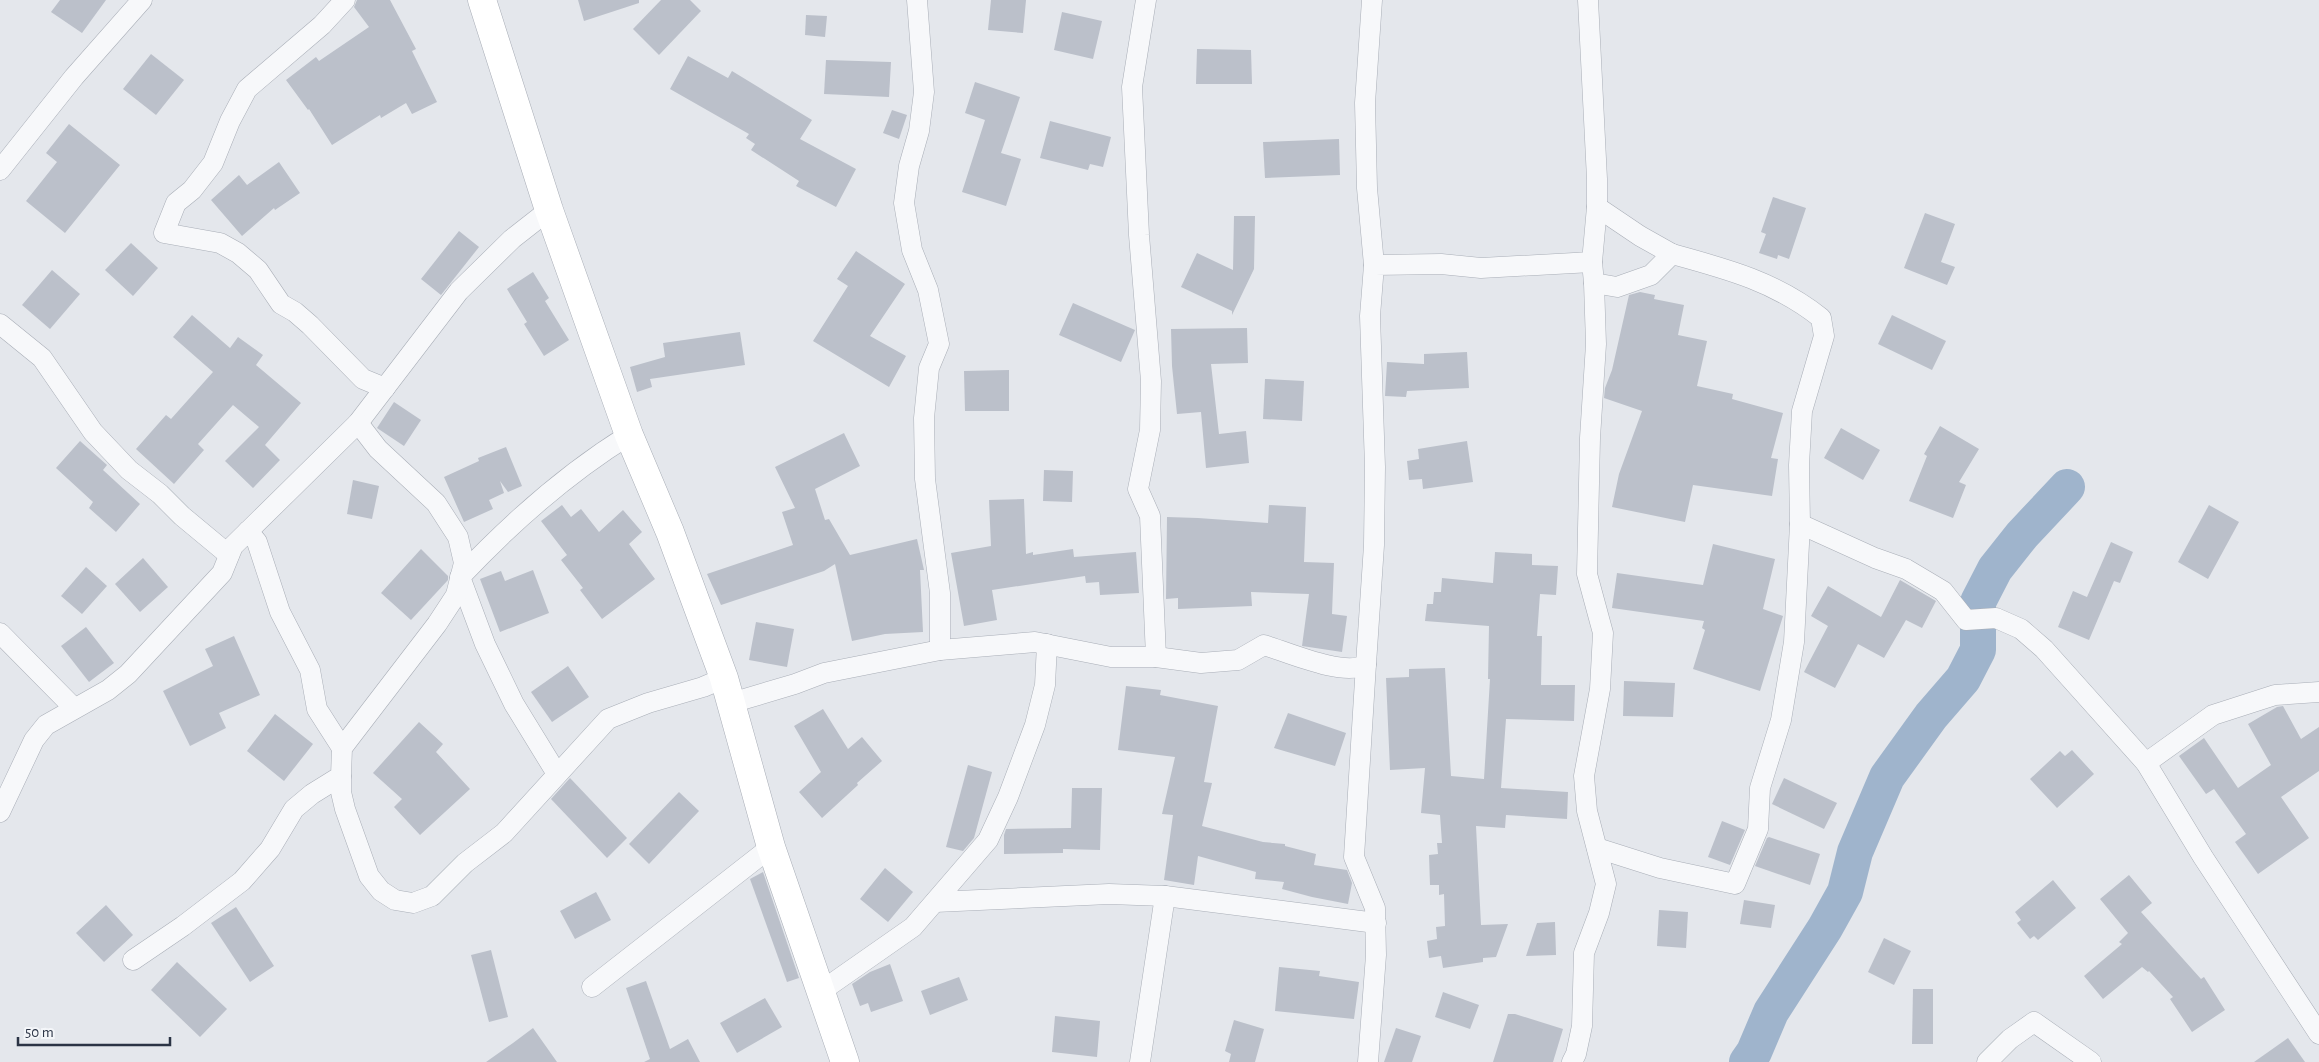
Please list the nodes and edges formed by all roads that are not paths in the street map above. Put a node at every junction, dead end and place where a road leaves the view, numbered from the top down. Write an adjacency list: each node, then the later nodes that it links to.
1 (142, 0): 8 (street)
2 (345, 0): 16 (street)
3 (482, 0): 10 (street)
4 (917, 0): 25 (street)
5 (1146, 0): 26 (street)
6 (1372, 0): 13 (street)
7 (1588, 0): 9 (street)
8 (0, 170)
9 (1597, 207): 11 (street); 12 (street)
10 (549, 210): 16 (street); 18 (street)
11 (1672, 254): 14 (street); 19 (street)
12 (1592, 262): 13 (street); 14 (street)
13 (1374, 264): 27 (street)
14 (1594, 282): 37 (street)
15 (0, 324): 21 (street)
16 (385, 388): 17 (street)
17 (358, 423): 20 (street); 22 (street)
18 (629, 435): 22 (street); 28 (street)
19 (1800, 524): 32 (street); 37 (street)
20 (248, 531): 21 (street); 31 (street)
21 (229, 555): 30 (street)
22 (460, 578): 31 (street); 33 (street)
23 (0, 633): 30 (street)
24 (1047, 644): 25 (street); 26 (street); 39 (street)
25 (940, 650): 28 (street)
26 (1156, 657): 27 (street)
27 (1366, 664): 40 (street)
28 (727, 691): 33 (street); 36 (street)
29 (2319, 692): 32 (street)
30 (74, 708): 35 (street)
31 (342, 748): 34 (street)
32 (2146, 764): 44 (street)
33 (557, 774): 34 (street)
34 (341, 776): 41 (street)
35 (0, 812)
36 (771, 847): 42 (street); 43 (street)
37 (1597, 848): 48 (street)
38 (1165, 896): 39 (street); 40 (street); 46 (street)
39 (935, 902): 43 (street)
40 (1376, 923): 47 (street)
41 (133, 960)
42 (592, 987)
43 (820, 992): 45 (street)
44 (2319, 1034)
45 (845, 1062)
46 (1140, 1062)
47 (1368, 1062)
48 (1572, 1062)
49 (1987, 1062): 50 (street)
50 (2091, 1062)

